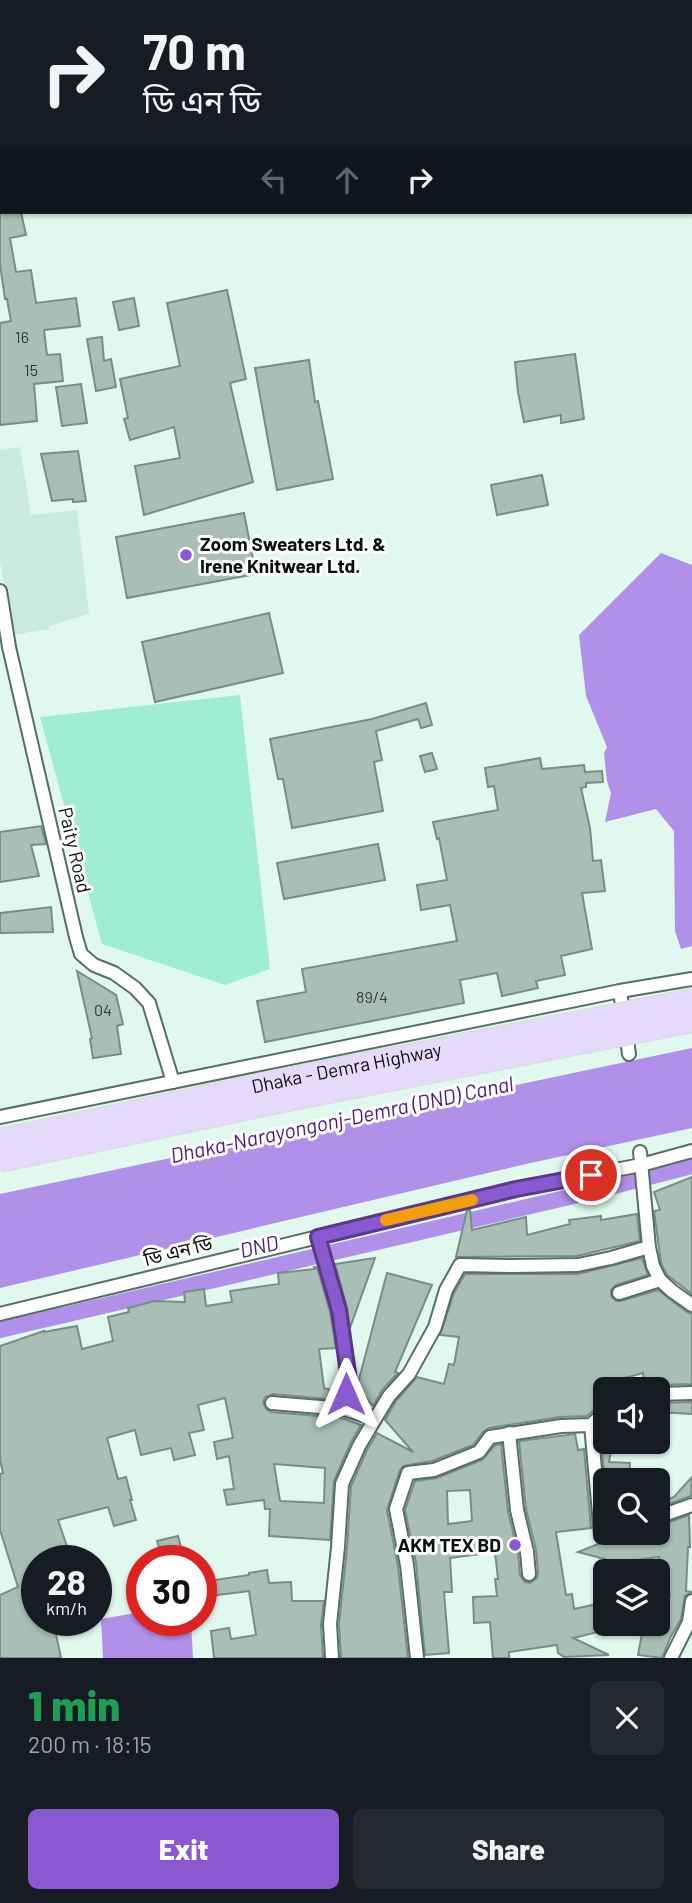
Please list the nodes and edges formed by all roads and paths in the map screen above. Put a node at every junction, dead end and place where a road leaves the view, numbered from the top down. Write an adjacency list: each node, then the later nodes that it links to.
1 (0, 591): 7 (street, Paity Road)
2 (692, 979): 3 (street)
3 (620, 991): 6 (street); 7 (street)
4 (692, 1000): 9 (main road, Dhaka - Demra Highway, bridge)
5 (692, 1021): 12 (main road, Dhaka - Demra Highway, bridge)
6 (629, 1054)
7 (173, 1082): 8 (street)
8 (0, 1117)
9 (0, 1140)
10 (692, 1151): 11 (street, ডি এন ডি)
11 (641, 1159): 13 (street, ডি এন ডি); 14 (street)
12 (0, 1161)
13 (318, 1237): 18 (street, ডি এন ডি); 22 (street)
14 (649, 1247): 15 (street); 23 (street)
15 (660, 1280): 16 (street); 17 (street)
16 (619, 1293)
17 (692, 1305)
18 (0, 1314)
19 (692, 1393): 20 (street)
20 (670, 1394)
21 (272, 1403): 22 (street)
22 (344, 1409): 23 (street)
23 (374, 1419): 31 (street)
24 (591, 1425): 25 (street); 26 (street)
25 (509, 1433): 29 (street); 32 (street)
26 (595, 1468)
27 (692, 1505): 28 (street)
28 (670, 1513)
29 (529, 1574)
30 (692, 1601): 33 (street)
31 (332, 1658)
32 (417, 1658)
33 (671, 1658)

